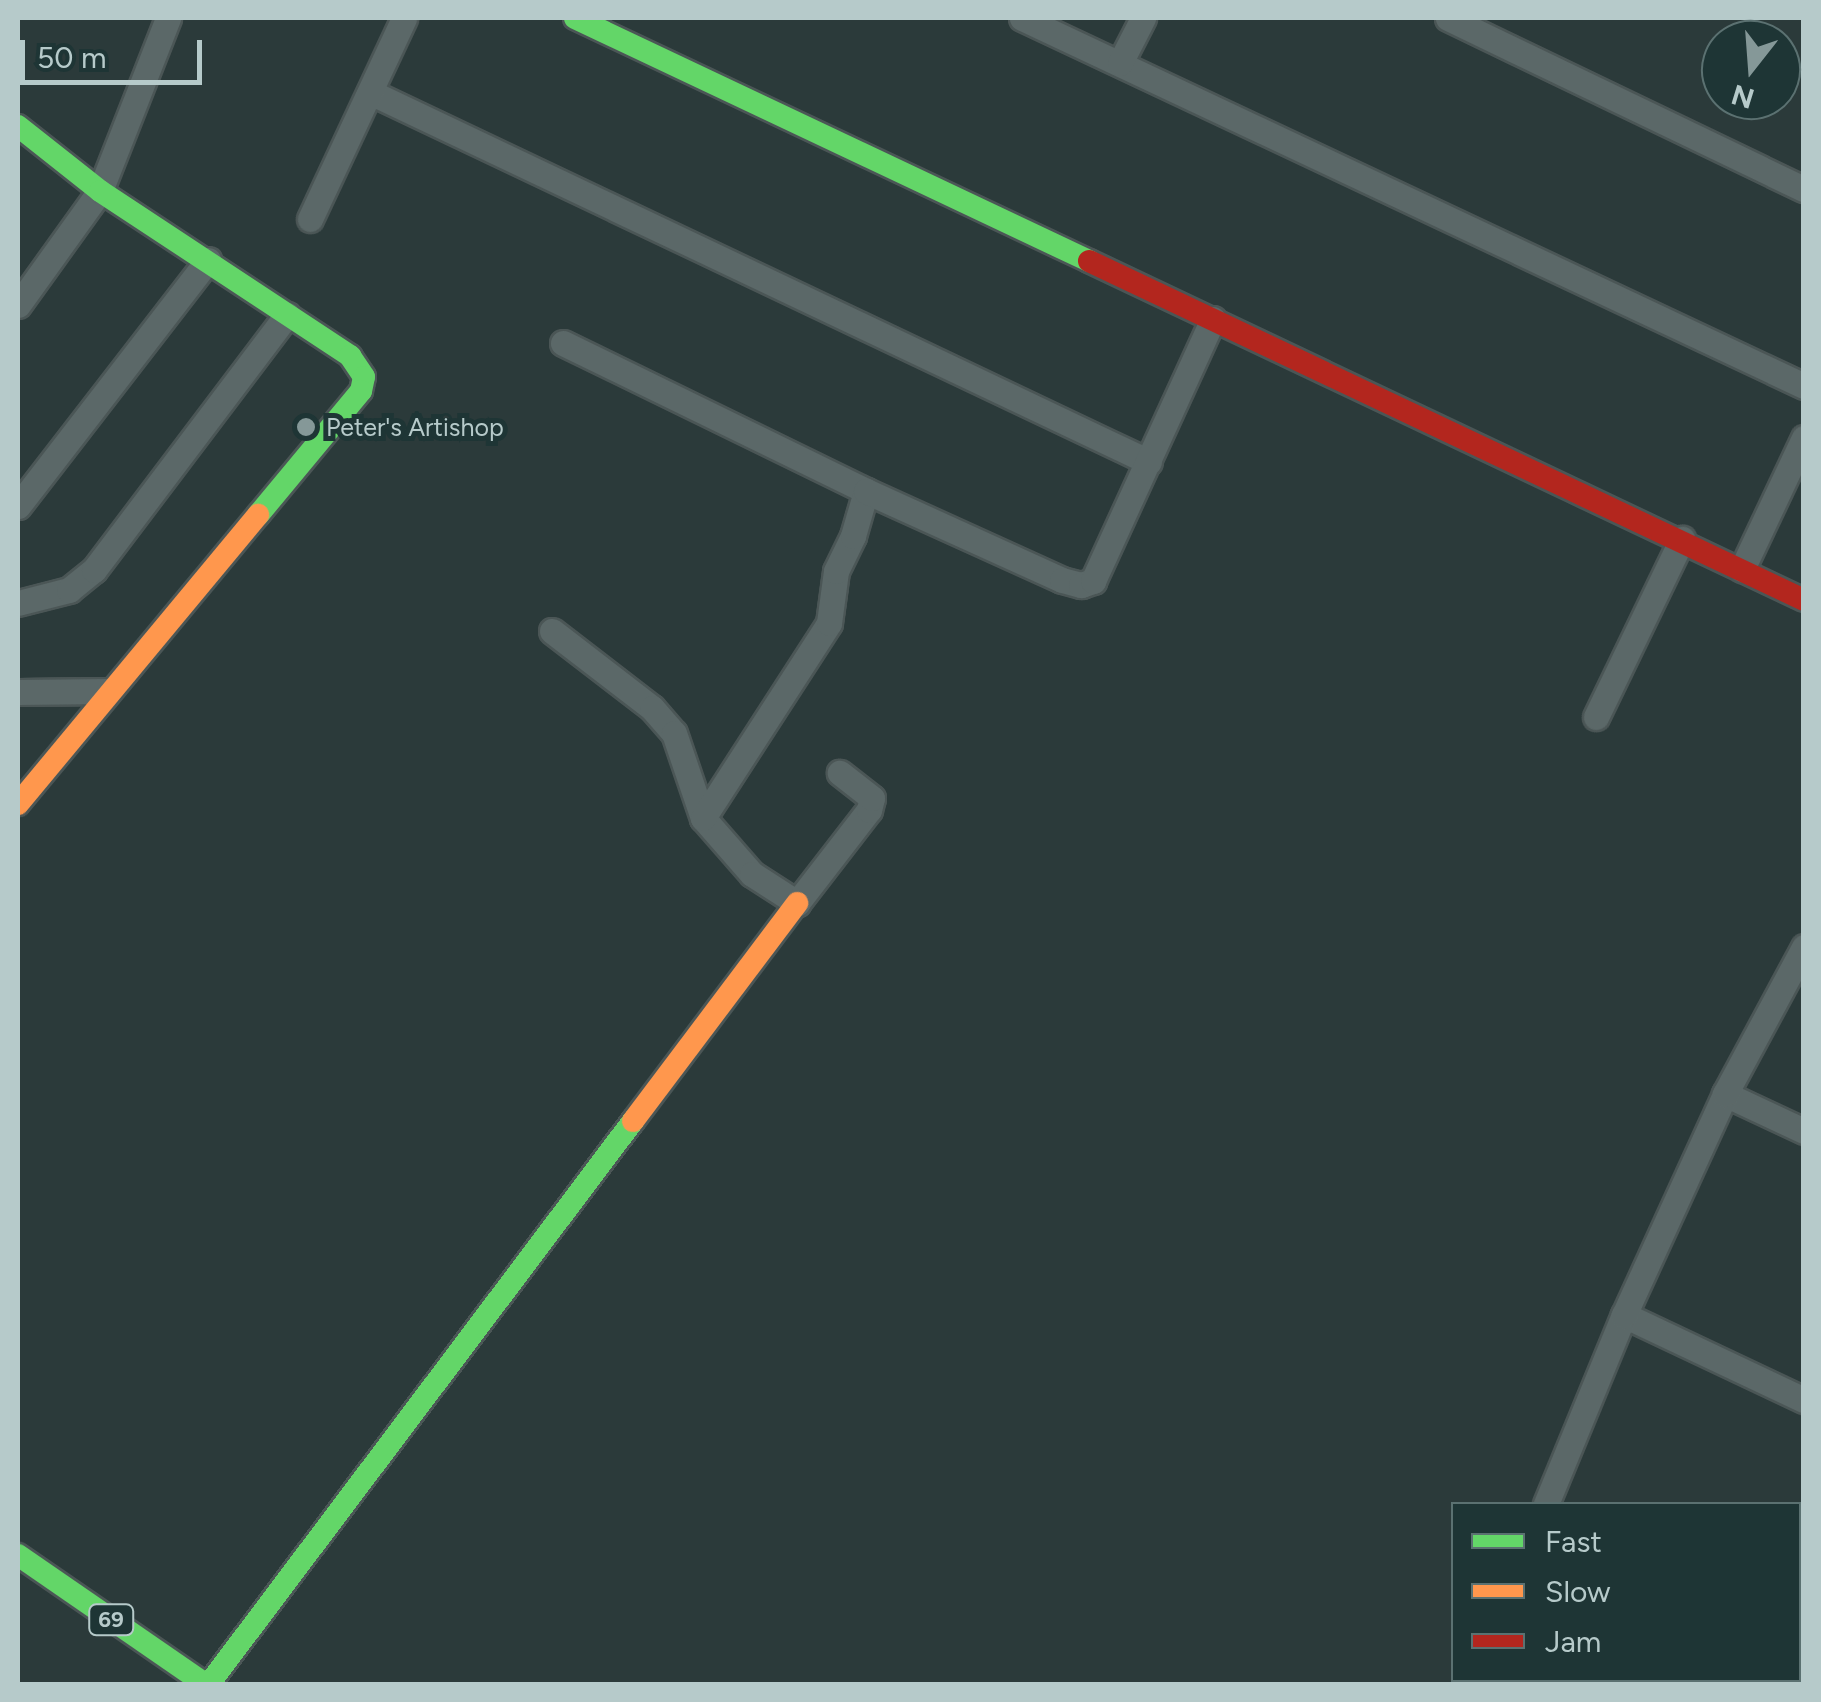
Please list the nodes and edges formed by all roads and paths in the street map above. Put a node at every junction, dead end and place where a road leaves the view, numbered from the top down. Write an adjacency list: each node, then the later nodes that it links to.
1 (168, 18): 11 (street)
2 (404, 18): 8 (street)
3 (575, 18): 16 (street)
4 (1022, 18): 7 (street)
5 (1143, 18): 7 (street)
6 (1448, 18): 10 (street)
7 (1120, 63): 18 (street)
8 (372, 93): 12 (street); 20 (street)
9 (18, 126): 11 (street)
10 (1804, 188)
11 (100, 190): 13 (street); 14 (street)
12 (310, 219)
13 (208, 260): 15 (street); 22 (street)
14 (18, 305)
15 (287, 314): 26 (street); 28 (street)
16 (1212, 320): 20 (street); 23 (street)
17 (564, 343): 21 (street)
18 (1804, 386)
19 (1804, 438): 24 (street)
20 (1149, 462): 21 (street)
21 (866, 491): 33 (street)
22 (18, 506)
23 (1682, 540): 24 (street); 30 (street)
24 (1742, 569): 25 (street)
25 (1804, 600)
26 (18, 603)
27 (552, 631): 33 (street)
28 (107, 691): 29 (street); 32 (street)
29 (18, 692)
30 (1596, 717)
31 (840, 773): 34 (street)
32 (18, 804)
33 (703, 818): 34 (street)
34 (796, 903): 42 (street)
35 (1804, 947): 36 (street)
36 (1725, 1094): 37 (street); 38 (street)
37 (1804, 1131)
38 (1624, 1316): 39 (street); 40 (street)
39 (1804, 1400)
40 (1547, 1502)
41 (18, 1555): 42 (street, 69)
42 (207, 1684)

